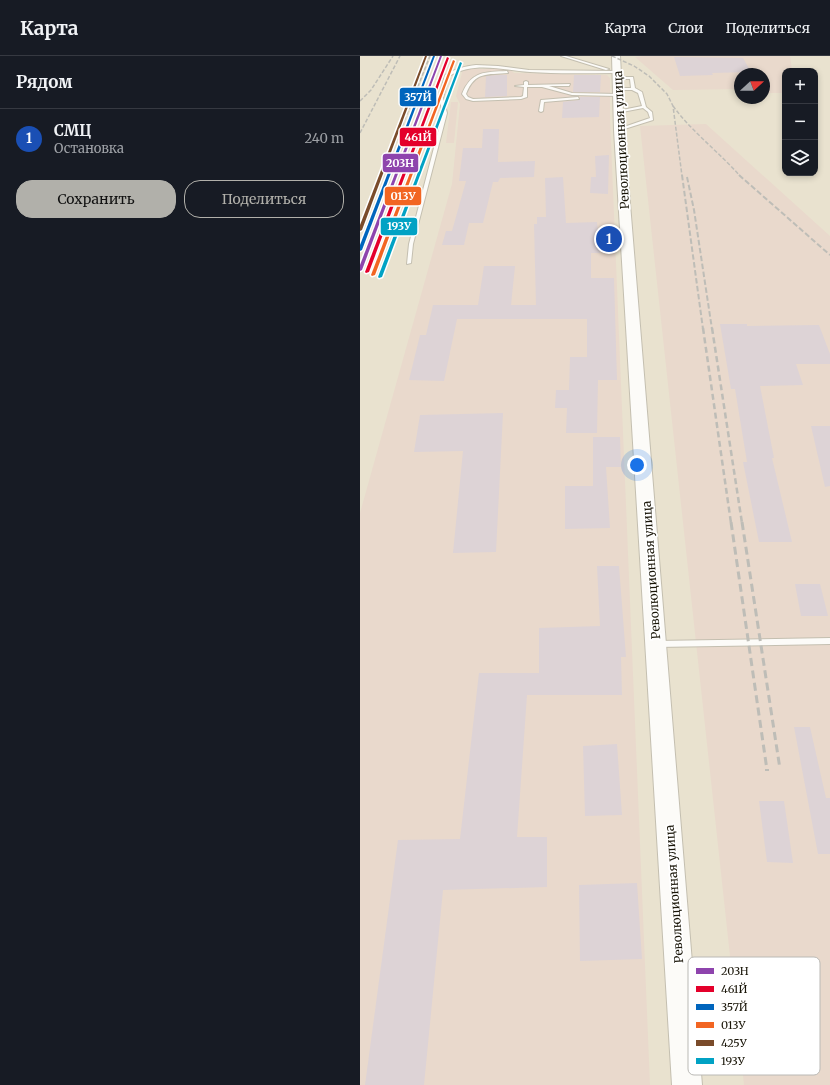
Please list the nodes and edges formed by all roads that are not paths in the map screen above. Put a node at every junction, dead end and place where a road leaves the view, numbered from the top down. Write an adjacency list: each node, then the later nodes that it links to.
1 (563, 56): 7 (lane)
2 (527, 70): 3 (lane); 7 (lane); 11 (lane)
3 (526, 84): 4 (lane); 6 (lane)
4 (540, 85): 5 (lane); 8 (lane)
5 (569, 85)
6 (516, 86)
7 (619, 90): 8 (lane); 9 (lane); 9 (lane); 9 (lane); 13 (main road, Революционная улица)
8 (598, 96): 10 (lane)
9 (644, 106)
10 (541, 111)
11 (409, 263)
12 (830, 641): 13 (lane)
13 (656, 644): 14 (main road, Революционная улица)
14 (687, 1085)

